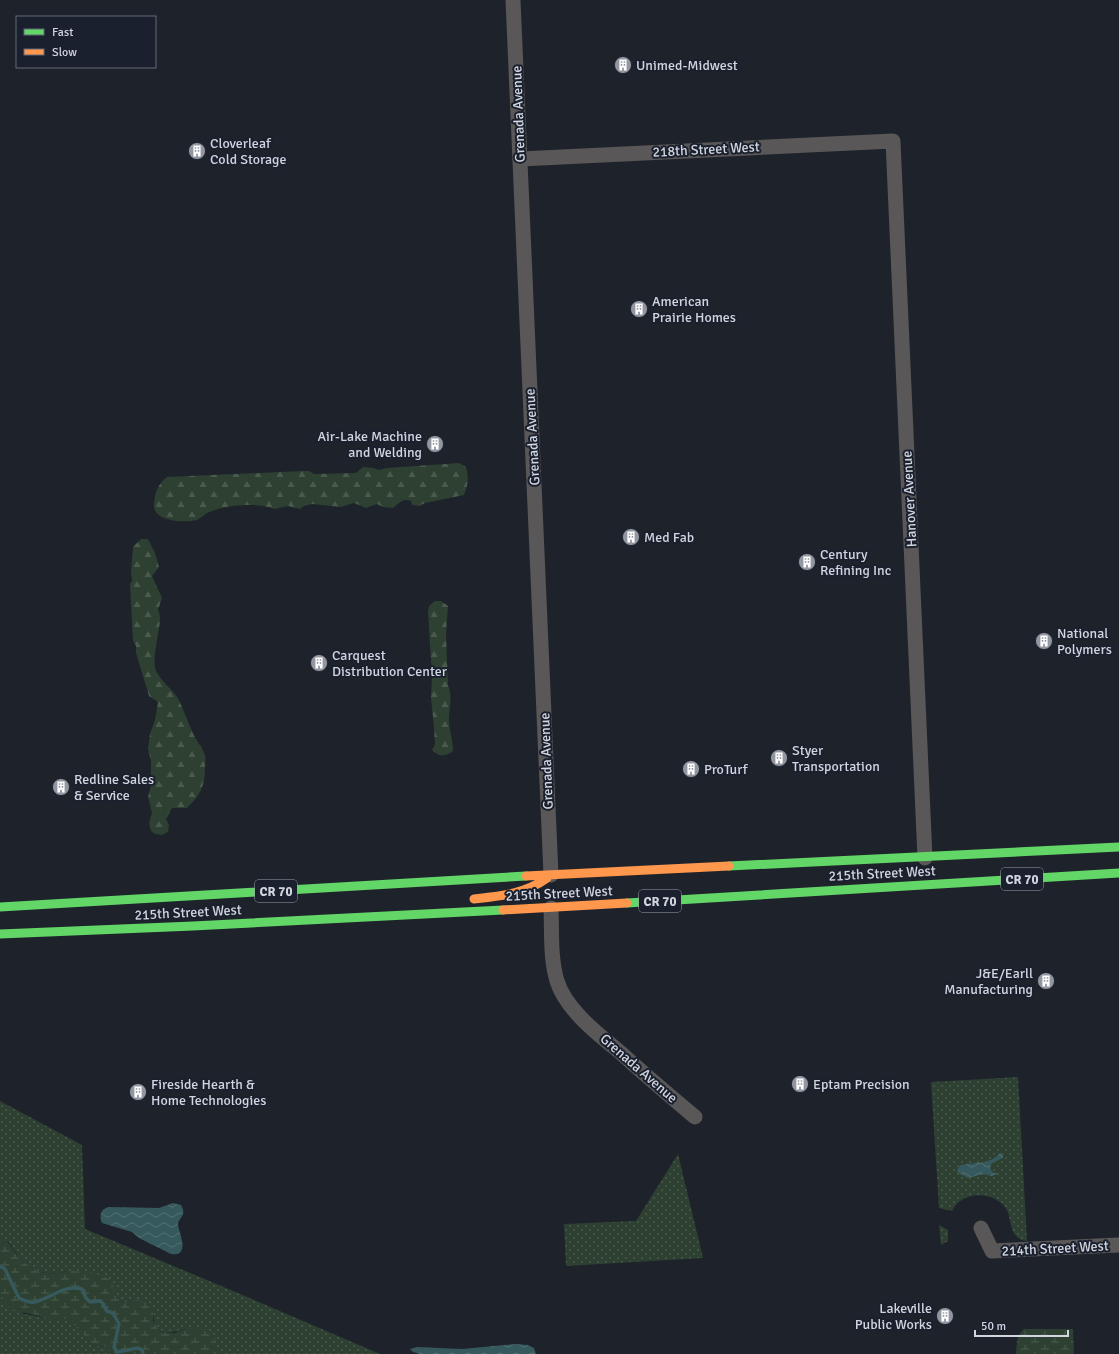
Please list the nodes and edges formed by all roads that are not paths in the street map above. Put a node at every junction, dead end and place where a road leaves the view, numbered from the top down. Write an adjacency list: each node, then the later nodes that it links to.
1 (513, 0): 3 (street, Grenada Avenue)
2 (893, 141): 3 (street, 218th Street West); 5 (street, Hanover Avenue)
3 (520, 159): 8 (street, Grenada Avenue)
4 (1119, 847): 5 (main road, 215th Street West / CR 70)
5 (925, 858): 6 (main road, 215th Street West / CR 70)
6 (756, 865): 8 (main road, 215th Street West / CR 70); 9 (main road)
7 (1119, 873): 11 (main road, 215th Street West / CR 70)
8 (551, 875): 10 (main road); 13 (main road, 215th Street West / CR 70)
9 (683, 877)
10 (463, 901)
11 (557, 903): 14 (main road, 215th Street West / CR 70); 16 (street, Grenada Avenue)
12 (402, 905): 14 (main road)
13 (0, 907)
14 (373, 917): 15 (main road, 215th Street West / CR 70)
15 (0, 934)
16 (695, 1117)
17 (981, 1228): 18 (street, 214th Street West)
18 (1119, 1245)

